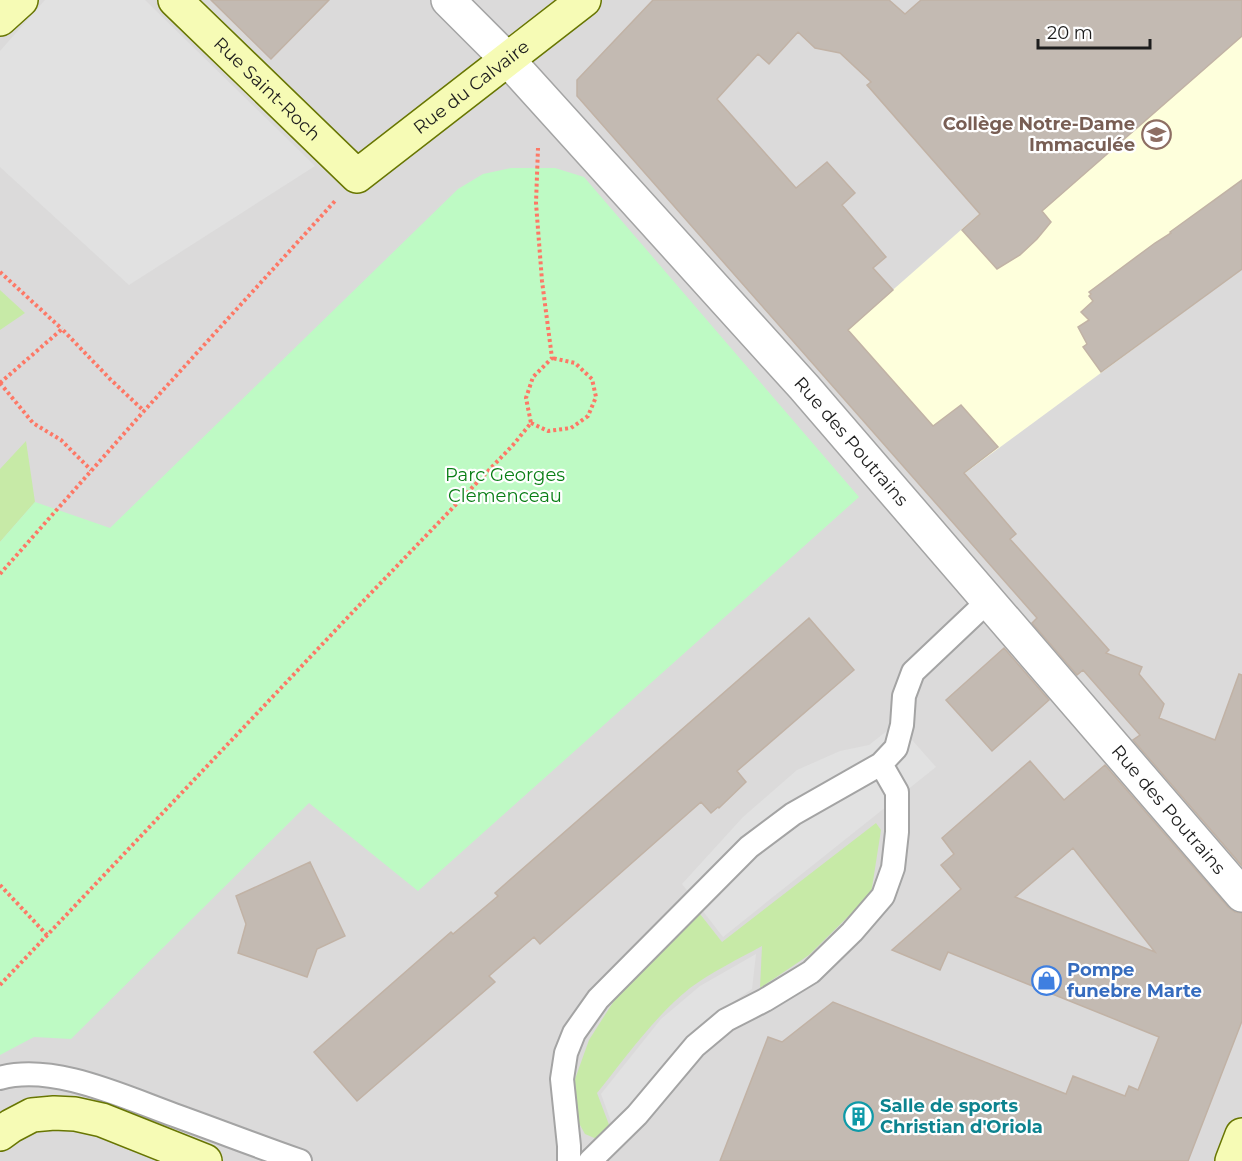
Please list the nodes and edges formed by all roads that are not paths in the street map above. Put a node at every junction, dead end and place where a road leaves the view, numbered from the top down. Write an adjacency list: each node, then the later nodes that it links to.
1 (21, 0): 5 (street)
2 (175, 0): 7 (street, Rue Saint-Roch)
3 (448, 0): 6 (street, Rue des Poutrains)
4 (584, 0): 6 (street, Rue du Calvaire)
5 (0, 19)
6 (508, 60): 7 (street, Rue du Calvaire); 8 (street, Rue des Poutrains)
7 (357, 176)
8 (988, 601): 9 (lane); 10 (street, Rue des Poutrains)
9 (881, 764): 18 (lane); 19 (lane)
10 (1242, 896)
11 (0, 1078): 17 (lane)
12 (0, 1111): 13 (lane)
13 (32, 1115): 14 (street); 16 (street)
14 (0, 1134)
15 (1242, 1134): 20 (street)
16 (204, 1160)
17 (300, 1161)
18 (568, 1161)
19 (590, 1161)
20 (1232, 1161)

